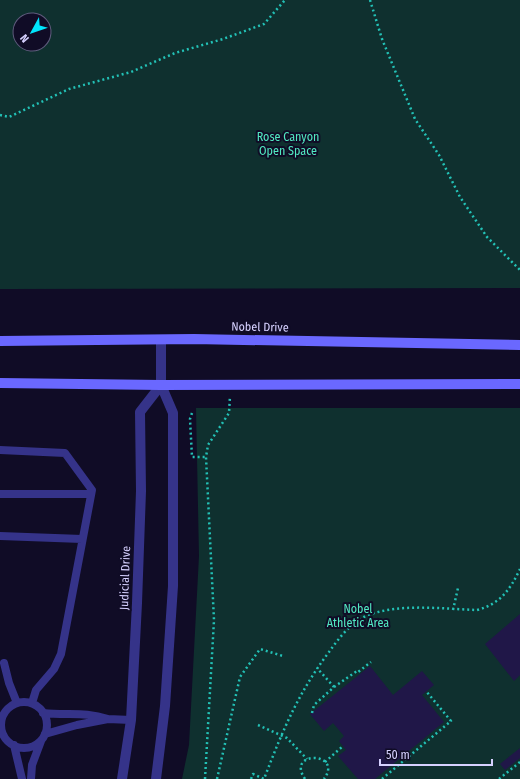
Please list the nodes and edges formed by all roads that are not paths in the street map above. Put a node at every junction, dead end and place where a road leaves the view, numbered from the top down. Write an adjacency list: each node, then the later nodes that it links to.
1 (161, 340): 2 (main road, Nobel Drive); 3 (main road, Nobel Drive); 6 (street)
2 (0, 341)
3 (520, 345)
4 (0, 383): 6 (main road)
5 (520, 384): 6 (main road)
6 (161, 385): 18 (street, Judicial Drive); 24 (street)
7 (0, 450): 9 (lane)
8 (0, 494): 9 (lane)
9 (90, 494): 11 (lane)
10 (0, 536): 11 (lane)
11 (82, 539): 14 (lane)
12 (4, 664): 13 (lane)
13 (17, 703): 14 (lane); 15 (lane)
14 (32, 703): 16 (lane)
15 (3, 713): 20 (lane)
16 (43, 713): 17 (lane); 19 (lane)
17 (108, 719): 18 (lane); 19 (lane)
18 (131, 720): 23 (street, Judicial Drive)
19 (43, 737): 20 (lane); 22 (lane)
20 (7, 742): 21 (lane)
21 (22, 779)
22 (31, 779)
23 (122, 779)
24 (156, 779)

